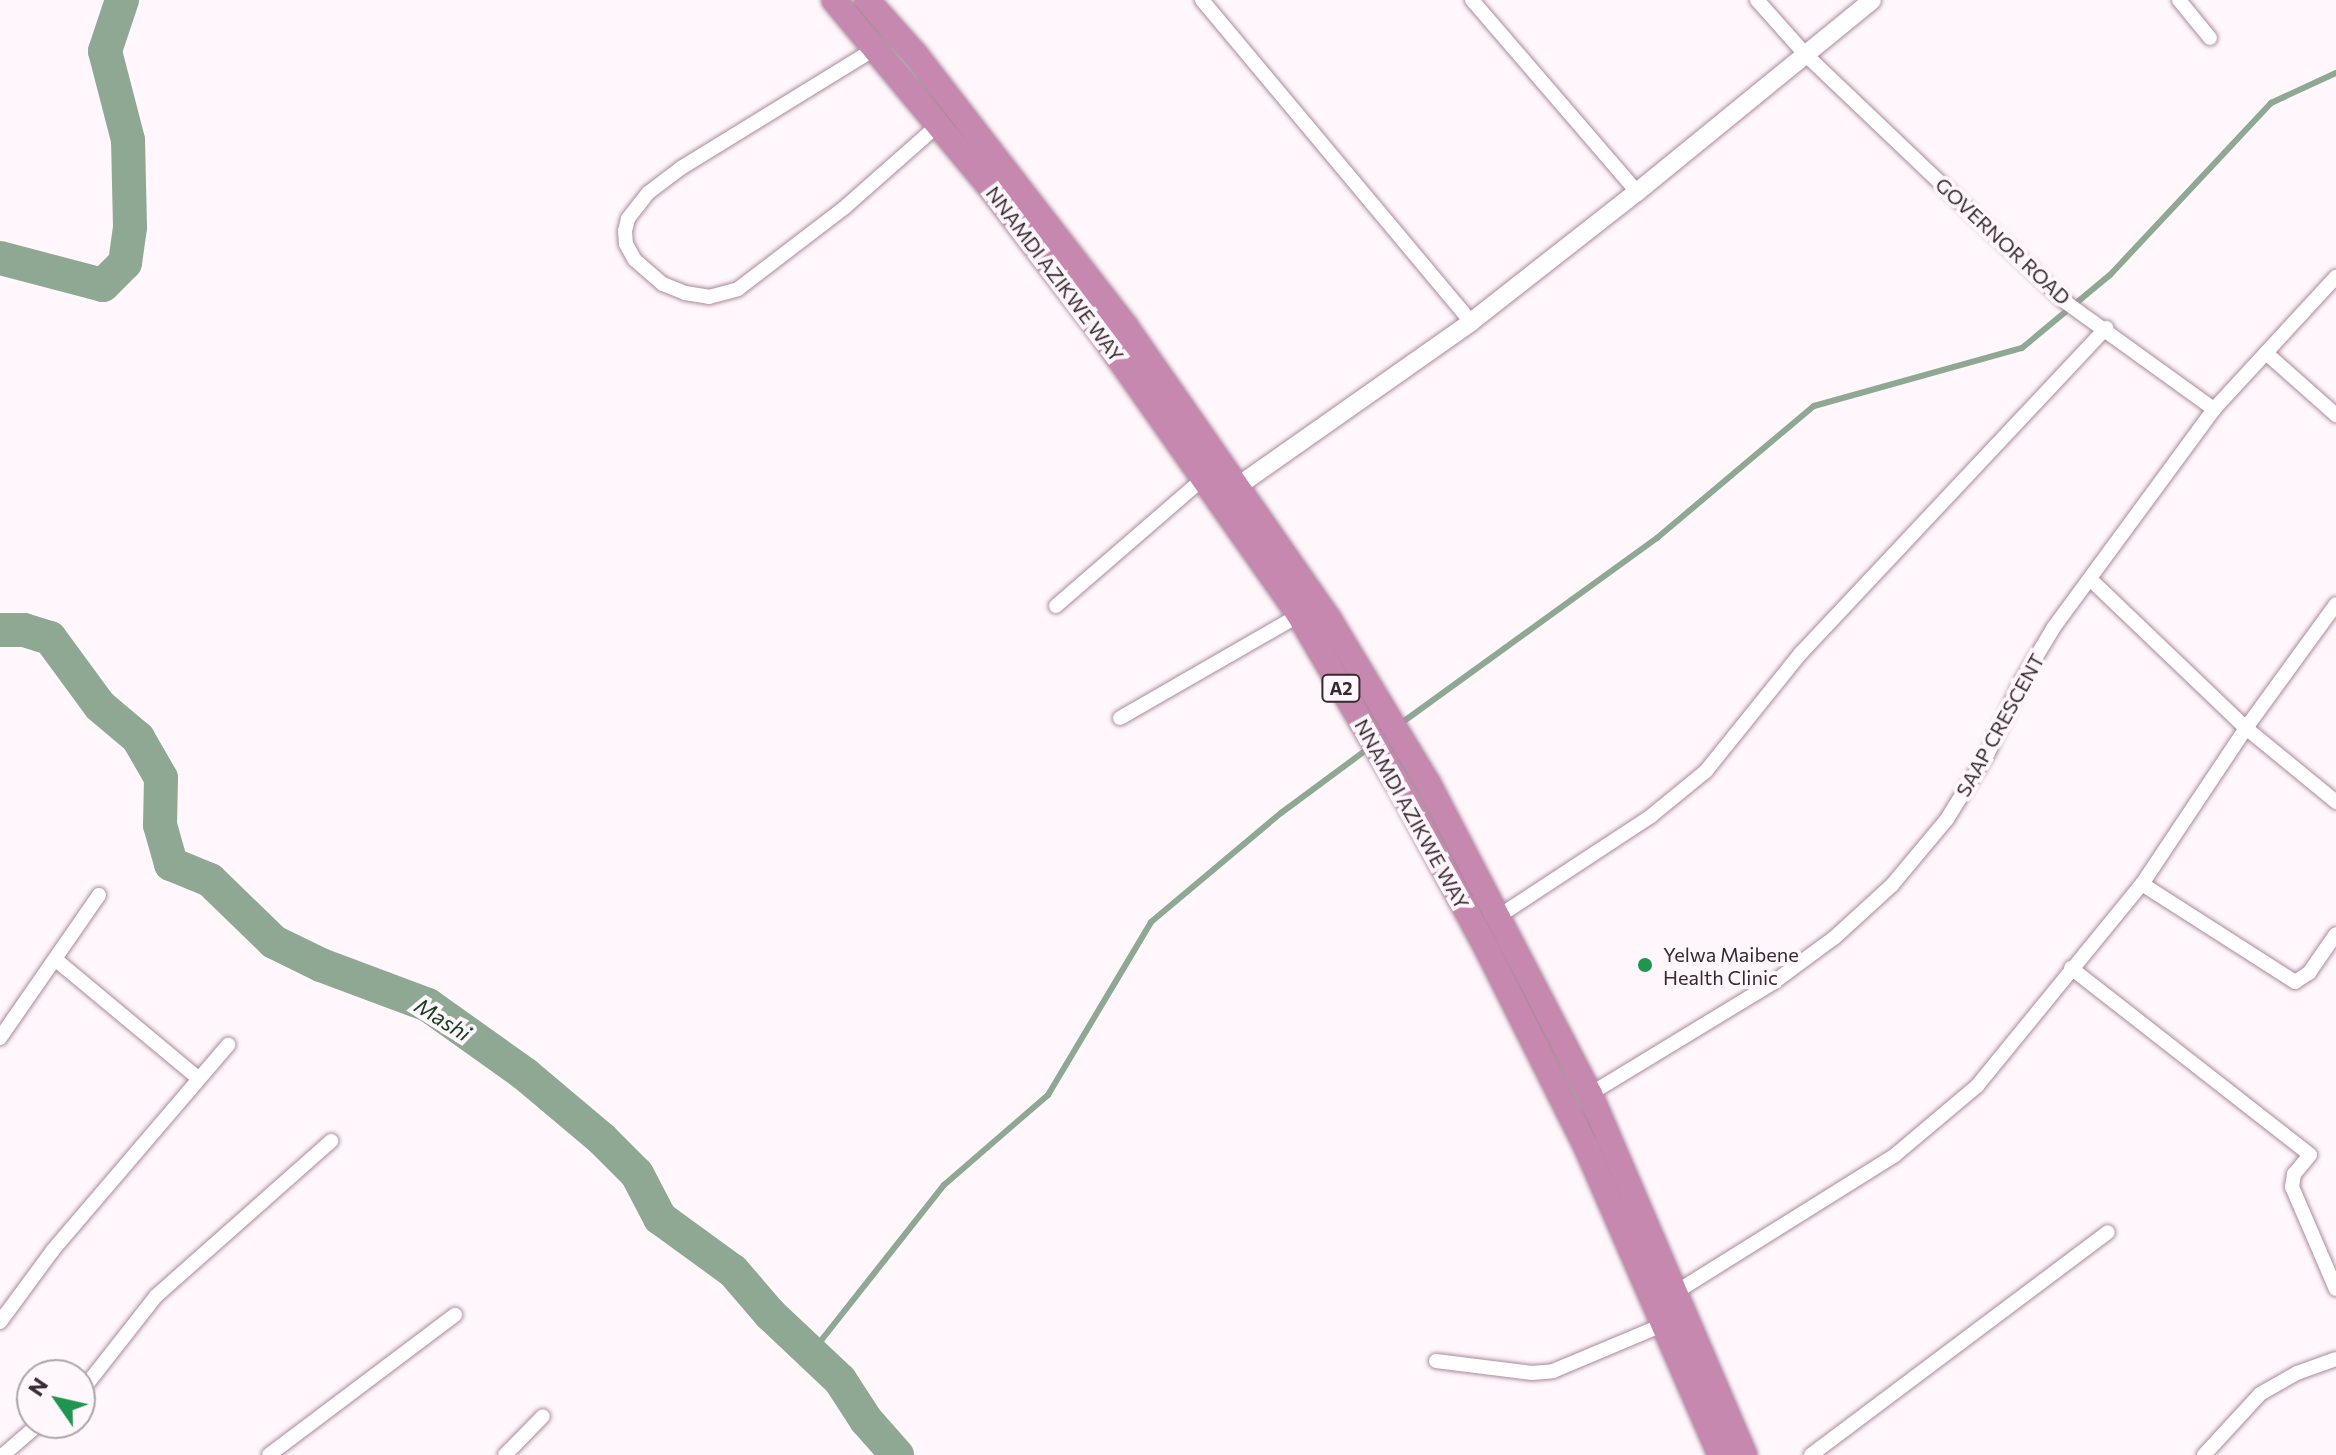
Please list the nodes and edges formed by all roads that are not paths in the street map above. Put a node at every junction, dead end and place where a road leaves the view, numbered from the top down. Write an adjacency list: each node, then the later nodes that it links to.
1 (834, 0): 9 (highway, NNAMDI AZIKWE WAY / A2)
2 (867, 0): 20 (highway, NNAMDI AZIKWE WAY / A2)
3 (1202, 0): 14 (street)
4 (1472, 0): 12 (street)
5 (1757, 0): 10 (street, GOVERNOR ROAD)
6 (1872, 0): 10 (street)
7 (2179, 0): 8 (street)
8 (2210, 38)
9 (876, 48): 11 (highway, NNAMDI AZIKWE WAY / A2); 11 (street)
10 (1806, 55): 12 (street); 15 (street, GOVERNOR ROAD)
11 (938, 125): 19 (highway, NNAMDI AZIKWE WAY / A2)
12 (1637, 192): 14 (street)
13 (2336, 277): 16 (street, SAAP CRESCENT)
14 (1471, 322): 20 (street)
15 (2106, 328): 17 (street, GOVERNOR ROAD); 30 (street)
16 (2266, 353): 17 (street, SAAP CRESCENT); 18 (street)
17 (2214, 409): 21 (street, SAAP CRESCENT)
18 (2336, 415)
19 (1205, 477): 20 (highway, NNAMDI AZIKWE WAY / A2); 23 (street)
20 (1229, 492): 24 (highway, NNAMDI AZIKWE WAY / A2); 30 (highway, NNAMDI AZIKWE WAY / A2)
21 (2090, 579): 26 (street); 39 (street, SAAP CRESCENT)
22 (2336, 604): 26 (street)
23 (1056, 606)
24 (1299, 615): 25 (street); 46 (highway, NNAMDI AZIKWE WAY / A2)
25 (1120, 718)
26 (2246, 728): 27 (street); 28 (street)
27 (2336, 802)
28 (2142, 884): 31 (street); 33 (street)
29 (99, 895): 32 (street)
30 (1499, 916): 39 (highway, NNAMDI AZIKWE WAY / A2)
31 (2336, 934)
32 (55, 959): 35 (street); 38 (street)
33 (2071, 968): 42 (street); 43 (street)
34 (0, 1010): 35 (street)
35 (12, 1021): 36 (street)
36 (0, 1038)
37 (228, 1045): 38 (street)
38 (199, 1079): 45 (street)
39 (1590, 1094): 43 (highway, NNAMDI AZIKWE WAY / A2)
40 (331, 1141): 49 (street)
41 (2108, 1232): 57 (street)
42 (2336, 1289)
43 (1676, 1292): 56 (highway, NNAMDI AZIKWE WAY / A2)
44 (455, 1315): 53 (street)
45 (0, 1322)
46 (1665, 1324): 48 (street); 55 (highway, NNAMDI AZIKWE WAY / A2)
47 (2336, 1359): 58 (street)
48 (1436, 1361)
49 (96, 1373)
50 (543, 1416): 54 (street)
51 (22, 1439): 52 (street)
52 (3, 1455)
53 (269, 1455)
54 (505, 1455)
55 (1720, 1455)
56 (1745, 1455)
57 (1811, 1455)
58 (2204, 1455)

